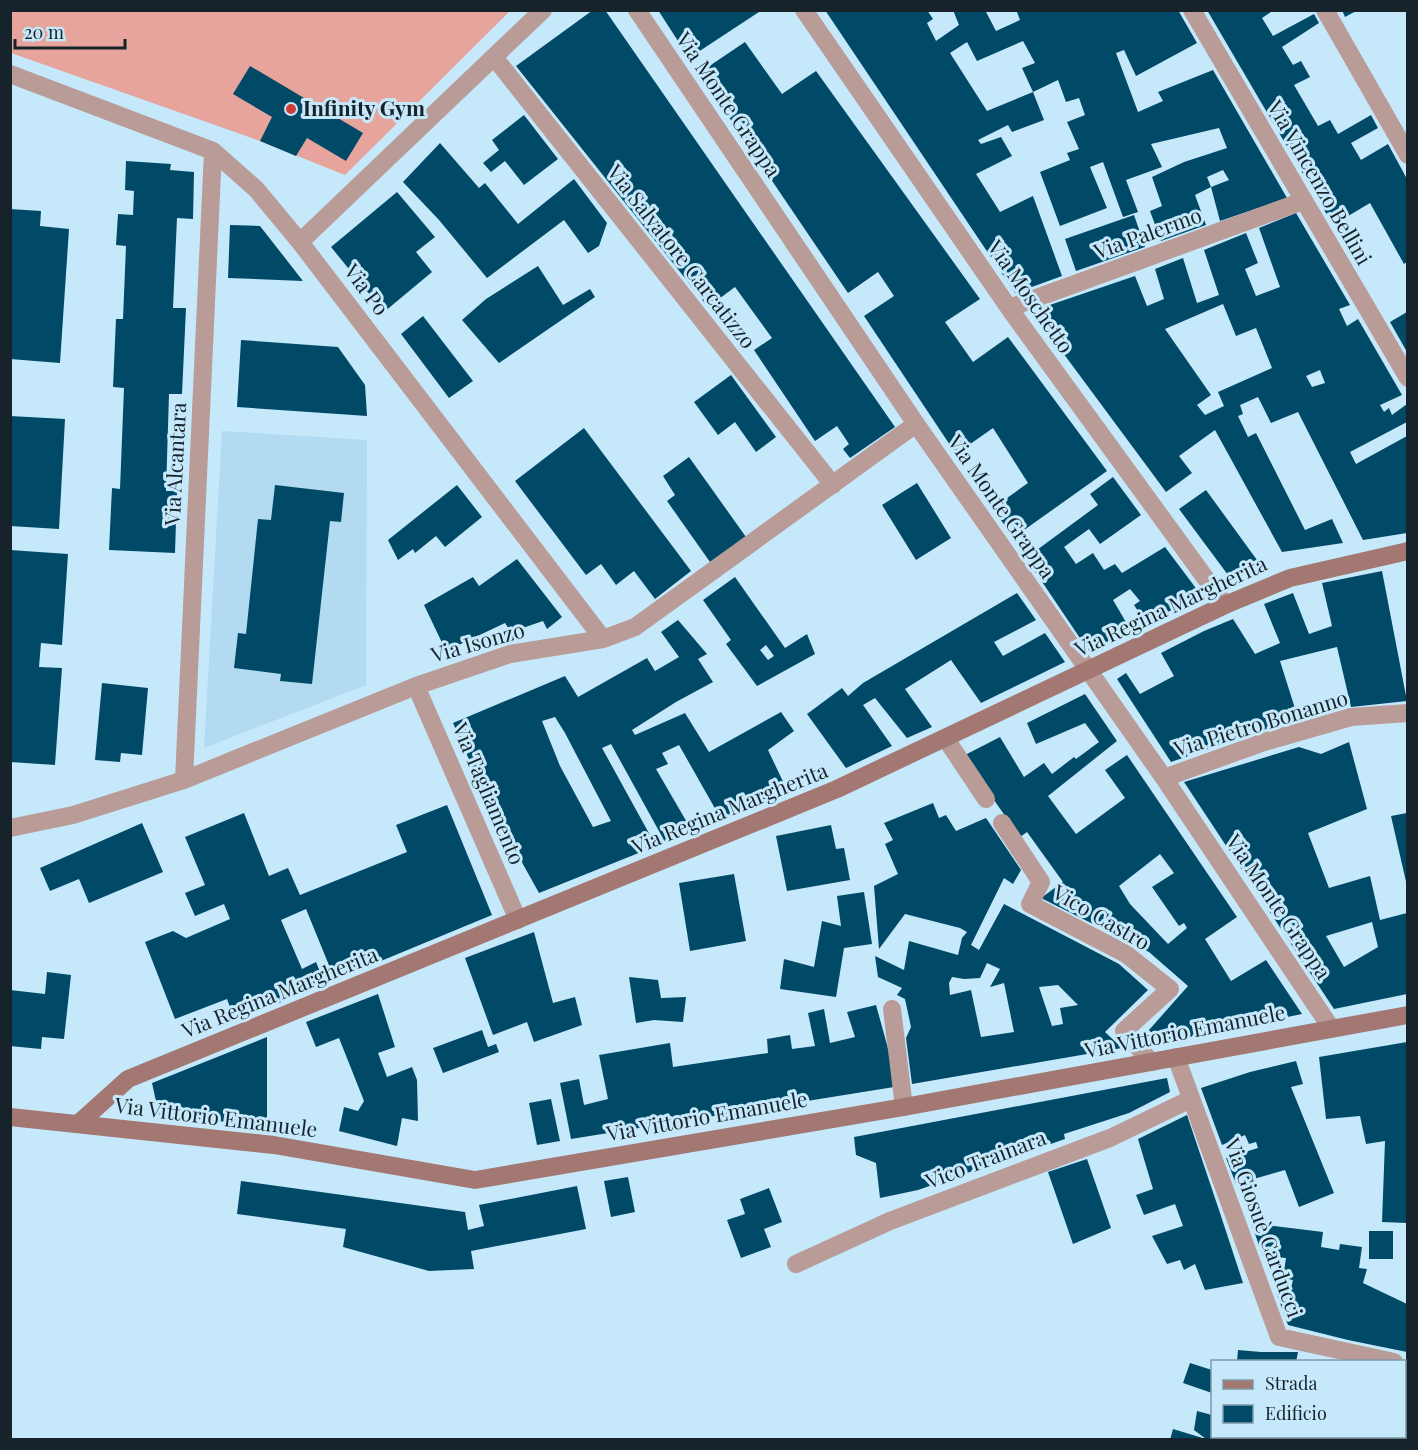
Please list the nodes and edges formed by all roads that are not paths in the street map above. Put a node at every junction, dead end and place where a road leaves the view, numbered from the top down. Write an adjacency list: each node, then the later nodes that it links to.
1 (543, 10): 6 (street)
2 (637, 10): 14 (street, Via Monte Grappa)
3 (804, 10): 12 (street, Via Moschetto)
4 (1192, 10): 10 (street, Via Vincenzo Bellini)
5 (1325, 10): 9 (street)
6 (494, 57): 11 (street); 15 (street, Via Salvatore Carcatizzo)
7 (10, 74): 8 (street, Via Po)
8 (213, 151): 11 (street, Via Po); 24 (street, Via Alcantara)
9 (1407, 155)
10 (1303, 201): 12 (street, Via Palermo); 13 (street, Via Vincenzo Bellini)
11 (300, 242): 18 (street, Via Po)
12 (1009, 308): 17 (street, Via Moschetto)
13 (1407, 378)
14 (916, 424): 15 (street, Via Isonzo); 19 (street, Via Monte Grappa)
15 (833, 484): 18 (street, Via Isonzo)
16 (1407, 551): 17 (street, Via Regina Margherita)
17 (1225, 605): 19 (street, Via Regina Margherita)
18 (603, 639): 20 (street, Via Isonzo)
19 (1088, 671): 22 (street, Via Regina Margherita); 23 (street, Via Monte Grappa)
20 (416, 686): 24 (street, Via Isonzo); 28 (street, Via Tagliamento)
21 (1407, 713): 23 (street, Via Pietro Bonanno)
22 (946, 739): 25 (street); 28 (street, Via Regina Margherita)
23 (1164, 778): 31 (street, Via Monte Grappa)
24 (184, 780): 27 (street, Via Isonzo)
25 (986, 799)
26 (1002, 823): 33 (street, Vico Castro)
27 (10, 828)
28 (518, 920): 37 (street, Via Regina Margherita)
29 (892, 1009): 35 (street)
30 (1407, 1015): 31 (street, Via Vittorio Emanuele)
31 (1331, 1028): 32 (street, Via Vittorio Emanuele)
32 (1176, 1058): 33 (street, Via Vittorio Emanuele); 34 (street, Via Giosuè Carducci)
33 (1151, 1062): 35 (street, Via Vittorio Emanuele)
34 (1191, 1099): 38 (street, Vico Trainara); 39 (street, Via Giosuè Carducci)
35 (904, 1107): 37 (street, Via Vittorio Emanuele)
36 (10, 1117): 37 (street, Via Vittorio Emanuele)
37 (78, 1124)
38 (796, 1264)
39 (1384, 1360)

